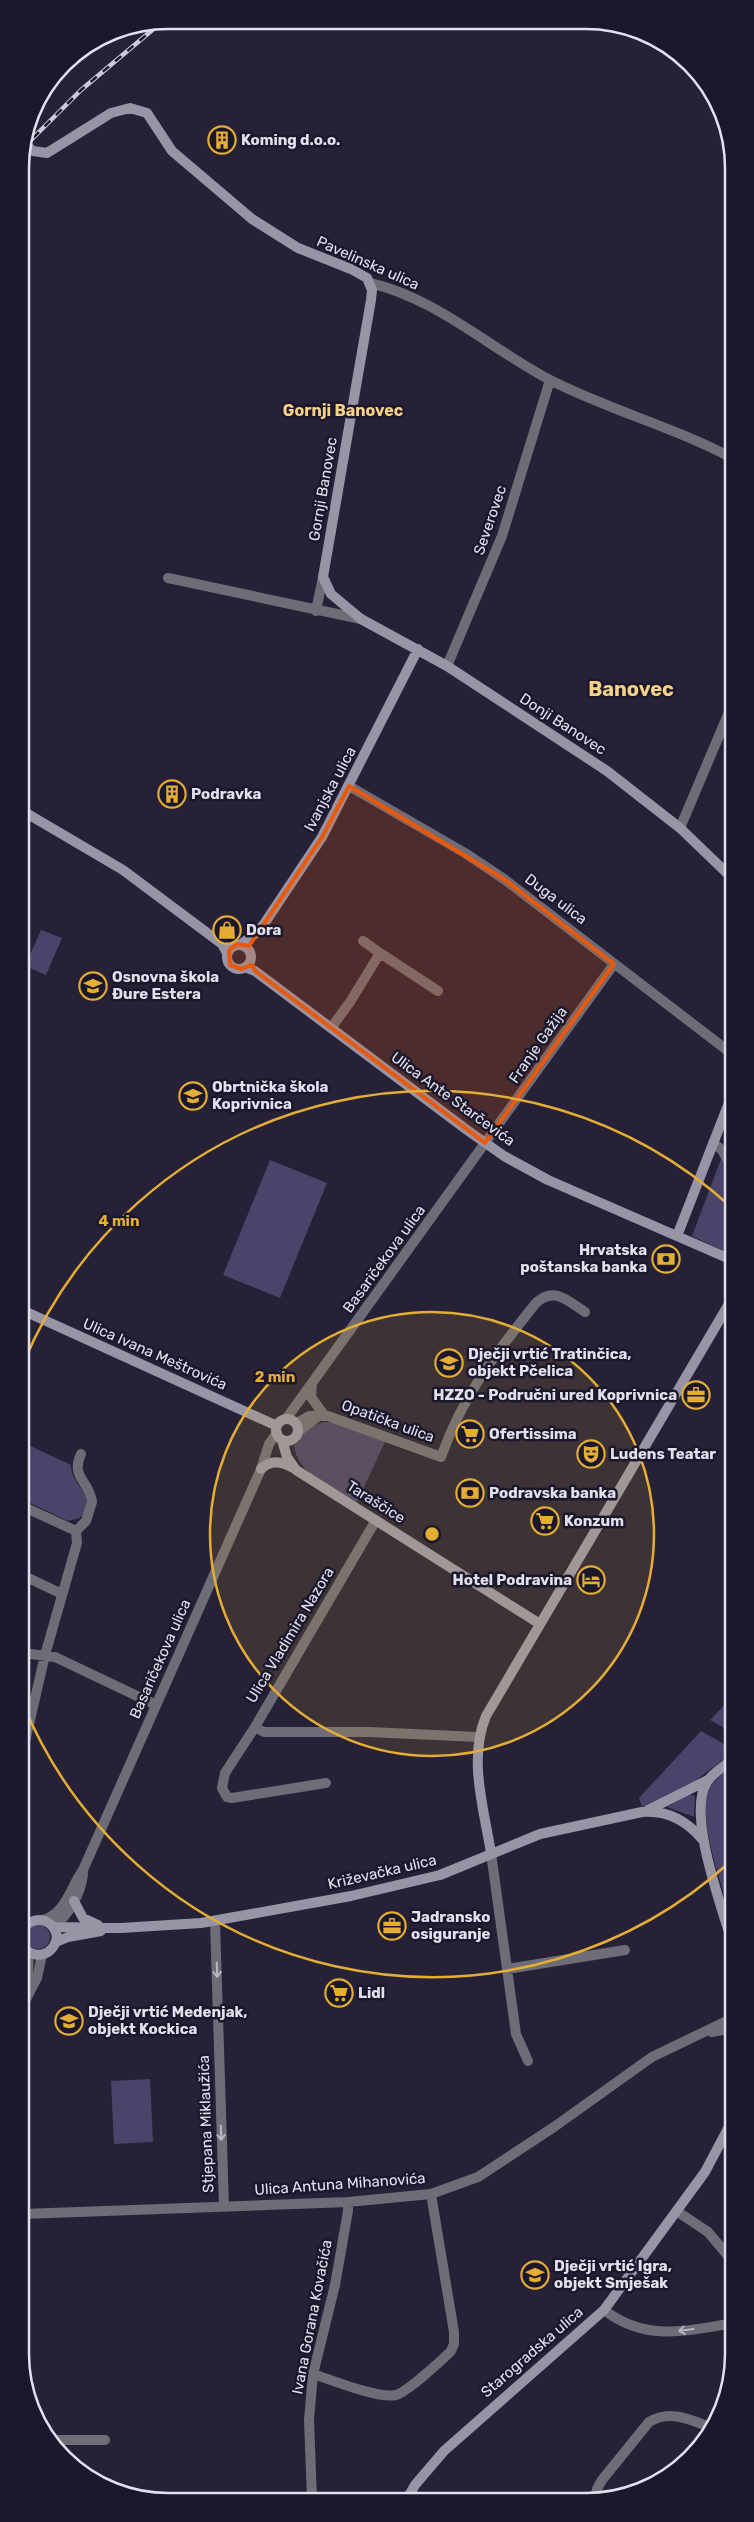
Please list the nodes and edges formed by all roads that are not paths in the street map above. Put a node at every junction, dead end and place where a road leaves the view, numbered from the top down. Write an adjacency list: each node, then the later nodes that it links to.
1 (30, 148): 2 (main road, Pavelinska ulica)
2 (370, 283): 3 (street, Pavelinska ulica); 5 (main road, Gornji Banovec)
3 (550, 380): 4 (street, Pavelinska ulica); 10 (street, Severovec)
4 (725, 455)
5 (323, 577): 7 (street, Gornji Banovec); 8 (main road, Donji Banovec)
6 (168, 578): 7 (street, Donji Banovec)
7 (316, 611): 8 (street, Donji Banovec)
8 (361, 619): 9 (main road, Donji Banovec)
9 (418, 649): 10 (main road, Donji Banovec); 12 (main road, Ivanjska ulica)
10 (446, 666): 14 (main road, Donji Banovec)
11 (725, 722): 14 (street)
12 (349, 786): 17 (main road, Ivanjska ulica); 20 (street, Duga ulica)
13 (29, 815): 17 (main road)
14 (680, 828): 15 (main road, Donji Banovec)
15 (725, 871)
16 (363, 941): 18 (street)
17 (234, 947): 19 (main road); 19 (main road)
18 (380, 953): 21 (street); 22 (street)
19 (248, 964): 22 (main road, Ulica Ante Starčevića)
20 (614, 964): 23 (street, Duga ulica); 25 (street, Franje Gažija)
21 (438, 991)
22 (331, 1028): 25 (main road, Ulica Ante Starčevića)
23 (725, 1049)
24 (725, 1113): 26 (main road)
25 (485, 1143): 28 (main road, Ulica Ante Starčevića); 33 (street, Basaričekova ulica)
26 (714, 1143): 27 (street); 28 (main road)
27 (725, 1156)
28 (677, 1236): 29 (main road, Ulica Ante Starčevića)
29 (725, 1257)
30 (725, 1309): 45 (main road)
31 (585, 1312): 34 (street, Opatička ulica)
32 (29, 1313): 36 (main road, Ulica Ivana Meštrovića)
33 (309, 1387): 34 (street); 35 (street, Basaričekova ulica)
34 (324, 1415): 35 (street, Opatička ulica)
35 (294, 1423): 36 (main road); 36 (main road)
36 (282, 1435): 38 (street, Basaričekova ulica); 39 (main road)
37 (81, 1454): 42 (street)
38 (262, 1464): 39 (main road); 48 (street, Basaričekova ulica)
39 (296, 1470): 41 (main road, Taraščice)
40 (29, 1509): 42 (street)
41 (376, 1520): 45 (main road, Taraščice); 50 (street, Ulica Vladimira Nazora)
42 (76, 1531): 44 (street)
43 (29, 1578): 44 (street)
44 (62, 1594): 47 (street)
45 (540, 1624): 51 (main road)
46 (29, 1653): 47 (street)
47 (45, 1655): 48 (street); 49 (street)
48 (156, 1705): 58 (street, Basaričekova ulica)
49 (29, 1725)
50 (255, 1727): 51 (street, Ulica Vladimira Nazora); 54 (street)
51 (478, 1737): 57 (main road)
52 (725, 1766): 53 (main road, Križevačka ulica)
53 (708, 1780): 55 (main road, Križevačka ulica); 56 (main road)
54 (326, 1783)
55 (642, 1812): 56 (main road, Križevačka ulica); 57 (main road, Križevačka ulica)
56 (702, 1839): 60 (main road)
57 (491, 1853): 62 (main road, Križevačka ulica); 71 (street)
58 (83, 1870): 59 (street, Basaričekova ulica); 61 (street, Basaričekova ulica)
59 (74, 1901): 64 (main road); 65 (street, Basaričekova ulica)
60 (725, 1918)
61 (43, 1920): 63 (main road); 65 (main road)
62 (215, 1922): 66 (main road, Križevačka ulica); 82 (street, Stjepana Miklaužića, one-way to 82)
63 (29, 1923)
64 (104, 1926): 65 (main road, Križevačka ulica); 66 (main road, Križevačka ulica)
65 (54, 1928): 67 (main road)
66 (121, 1928): 67 (main road, Križevačka ulica)
67 (56, 1942): 70 (main road)
68 (29, 1949): 70 (main road)
69 (625, 1950): 71 (street)
70 (42, 1955): 72 (street)
71 (507, 1969): 78 (street)
72 (29, 1993)
73 (725, 2022): 76 (street, Ulica Antuna Mihanovića)
74 (725, 2030): 75 (street, Ulica Antuna Mihanovića)
75 (716, 2032): 76 (street, Ulica Antuna Mihanovića); 77 (street, Ulica Antuna Mihanovića)
76 (704, 2033): 80 (street, Ulica Antuna Mihanovića)
77 (725, 2033)
78 (528, 2061)
79 (725, 2135): 83 (main road, Starogradska ulica)
80 (431, 2194): 81 (street, Ulica Antuna Mihanovića); 88 (street)
81 (348, 2202): 82 (street, Ulica Antuna Mihanovića); 88 (street, Ivana Gorana Kovačića)
82 (224, 2206): 84 (street, Ulica Antuna Mihanovića)
83 (678, 2212): 85 (street); 86 (main road, Starogradska ulica)
84 (29, 2214)
85 (725, 2252)
86 (604, 2310): 87 (street, one-way to 86); 93 (main road, Starogradska ulica)
87 (725, 2324)
88 (313, 2374): 92 (street, Ivana Gorana Kovačića)
89 (706, 2426): 94 (street)
90 (59, 2440): 91 (street)
91 (105, 2440)
92 (312, 2493)
93 (410, 2493)
94 (596, 2493)

